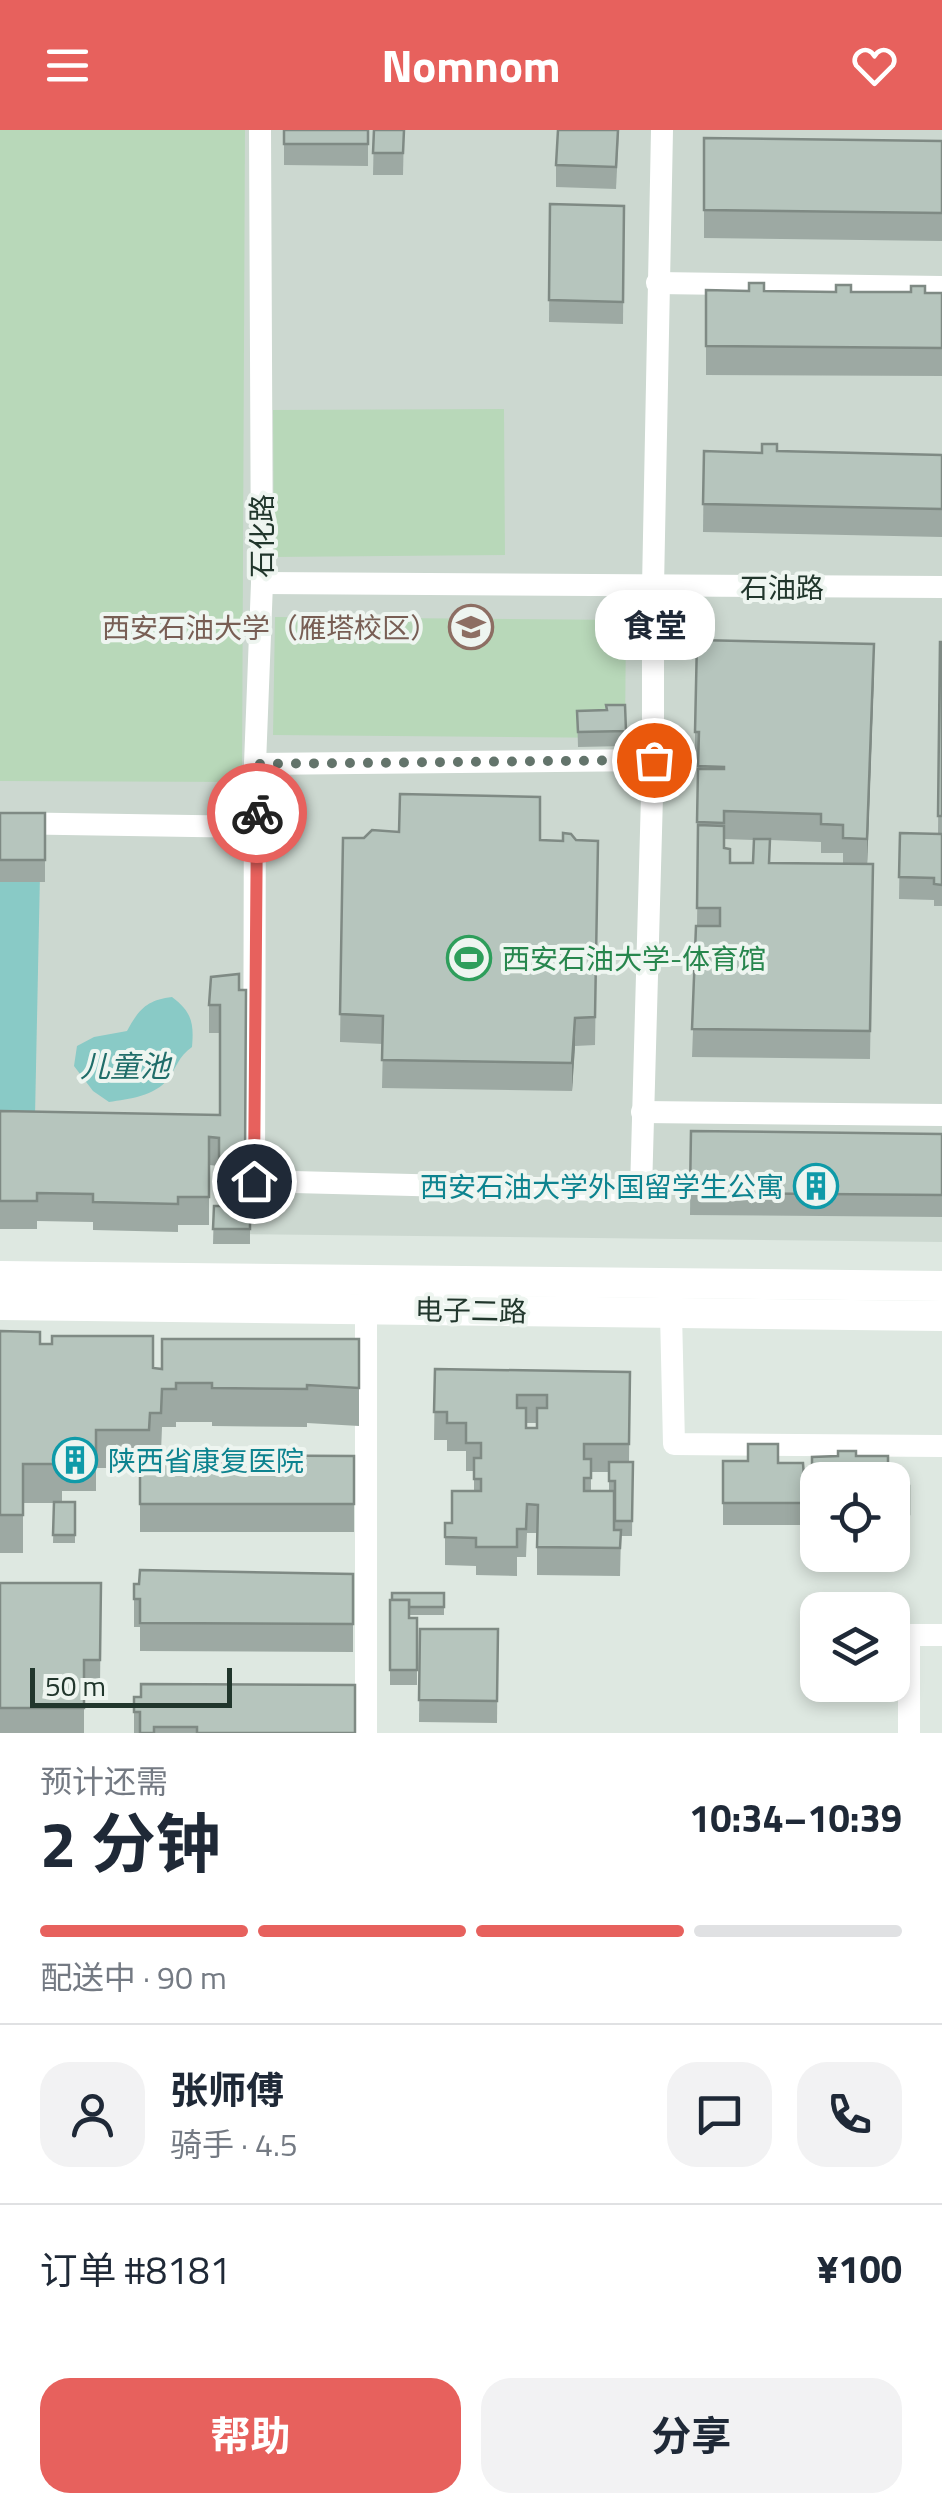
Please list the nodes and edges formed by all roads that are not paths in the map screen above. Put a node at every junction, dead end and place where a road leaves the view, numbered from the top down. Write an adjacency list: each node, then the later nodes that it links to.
1 (260, 130): 5 (street, 石化路)
2 (662, 130): 3 (street)
3 (657, 283): 4 (street); 6 (street)
4 (942, 287)
5 (262, 583): 6 (street, 石油路); 9 (street, 石化路)
6 (653, 587): 7 (street, 石油路); 8 (street)
7 (942, 587)
8 (654, 760): 9 (street); 12 (street)
9 (255, 764): 11 (street, 石化路)
10 (0, 823): 11 (street)
11 (258, 827): 12 (street, 石化路)
12 (642, 1112): 13 (street)
13 (942, 1115)
14 (0, 1276): 15 (main road, 电子二路)
15 (942, 1286)
16 (0, 1305): 17 (main road, 电子二路)
17 (366, 1309): 18 (main road, 电子二路); 22 (street)
18 (671, 1313): 19 (main road, 电子二路); 20 (street)
19 (942, 1316)
20 (942, 1446)
21 (942, 1635): 23 (street)
22 (366, 1733)
23 (908, 1733)

